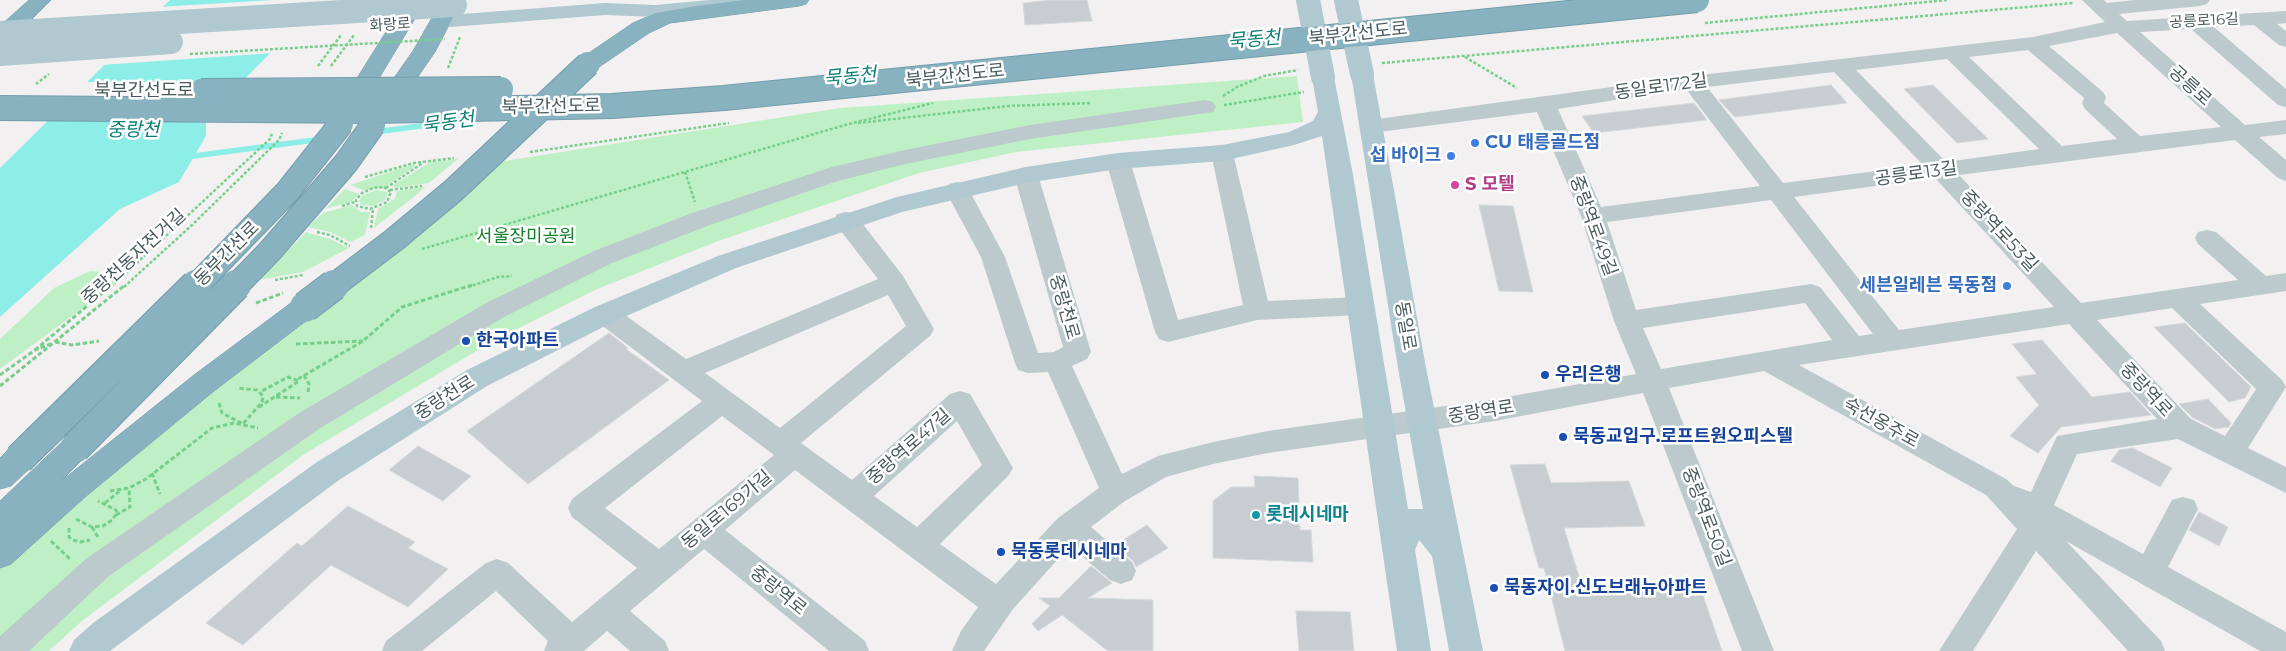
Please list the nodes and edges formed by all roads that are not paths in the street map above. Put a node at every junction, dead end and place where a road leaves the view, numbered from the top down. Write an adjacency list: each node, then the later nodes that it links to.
1 (13, 0): 14 (highway)
2 (41, 0): 21 (highway)
3 (416, 0): 72 (highway, 동부간선로, bridge)
4 (527, 0): 17 (main road, 화랑로)
5 (780, 0): 13 (main road, 화랑로)
6 (799, 0): 26 (highway)
7 (1308, 0): 34 (main road, bridge)
8 (1346, 0): 35 (main road, 동일로, bridge)
9 (1544, 0): 29 (highway, 북부간선도로, bridge)
10 (1697, 0): 32 (highway, 북부간선도로, bridge)
11 (2200, 0): 12 (street)
12 (2092, 3): 19 (street, 공릉로)
13 (636, 5): 17 (main road, 화랑로); 26 (highway)
14 (0, 12)
15 (2286, 18): 16 (street, 공릉로16길)
16 (2259, 19): 18 (street, 공릉로16길); 22 (street)
17 (452, 20): 20 (main road, 화랑로, bridge); 25 (main road, 화랑로, bridge); 78 (highway, bridge)
18 (2194, 21): 19 (street, 공릉로16길); 30 (street)
19 (2123, 26): 23 (street, 동일로172길); 37 (street, 공릉로)
20 (0, 33)
21 (0, 38)
22 (2286, 41)
23 (2032, 43): 24 (street, 동일로172길); 38 (street)
24 (1952, 52): 27 (street, 동일로172길); 41 (street)
25 (0, 54)
26 (588, 64): 84 (highway, bridge)
27 (1839, 65): 28 (street, 동일로172길); 44 (street, 중랑역로53길)
28 (1692, 82): 31 (street, 동일로172길); 48 (street)
29 (0, 91)
30 (2286, 100)
31 (1545, 104): 35 (street, 동일로172길); 49 (street, 중랑역로49길)
32 (0, 108)
33 (1206, 108): 92 (street)
34 (1329, 113): 39 (main road); 42 (main road)
35 (1371, 126): 67 (main road, 동일로)
36 (2286, 127): 37 (street, 공릉로13길)
37 (2239, 130): 38 (street, 공릉로13길); 45 (street, 공릉로)
38 (2135, 144): 41 (street, 공릉로13길)
39 (1250, 148): 40 (main road, 중랑천로); 42 (main road)
40 (1222, 153): 43 (main road, 중랑천로); 56 (street)
41 (2058, 155): 44 (street, 공릉로13길)
42 (1338, 160): 55 (main road)
43 (1118, 162): 46 (main road, 중랑천로); 56 (street)
44 (1942, 171): 48 (street, 공릉로13길); 57 (street, 중랑역로53길)
45 (2286, 173)
46 (1026, 175): 47 (main road, 중랑천로); 63 (street, 중랑천로)
47 (957, 190): 50 (main road, 중랑천로); 63 (street, 중랑천로)
48 (1779, 192): 49 (street, 공릉로13길); 60 (street)
49 (1593, 216): 59 (street, 중랑역로49길)
50 (846, 220): 52 (street); 58 (main road, 중랑천로)
51 (2208, 238): 53 (street, 중랑역로)
52 (894, 282): 64 (street); 70 (street)
53 (2273, 284): 54 (street, 중랑역로)
54 (2178, 299): 57 (street, 중랑역로); 71 (street)
55 (1360, 306): 56 (street); 68 (main road)
56 (1257, 311)
57 (2074, 312): 60 (street, 중랑역로); 69 (street, 중랑역로)
58 (605, 314): 64 (street, 중랑역로47길); 93 (main road, 중랑천로)
59 (1627, 321): 61 (street); 65 (street, 중랑역로49길)
60 (1893, 341): 61 (street, 중랑역로)
61 (1852, 347): 62 (street, 중랑역로)
62 (1767, 360): 65 (street, 중랑역로); 77 (street, 숙선옹주로)
63 (1057, 362): 74 (street)
64 (684, 371): 66 (street, 중랑역로47길)
65 (1653, 382): 67 (street, 중랑역로); 100 (street, 중랑역로50길)
66 (722, 400): 70 (street, 중랑역로47길); 85 (street)
67 (1422, 421): 68 (street, 중랑역로); 83 (main road, 동일로)
68 (1379, 426): 74 (street, 중랑역로); 82 (main road)
69 (2181, 427): 71 (street, 중랑역로); 77 (street)
70 (788, 449): 75 (street, 중랑역로47길); 80 (street, 동일로169가길)
71 (2230, 452): 73 (street, 중랑역로)
72 (9, 468)
73 (2286, 481)
74 (1115, 492): 79 (street, 중랑역로)
75 (853, 496): 81 (street, 중랑역로47길); 81 (street, 중랑역로47길)
76 (2183, 509): 87 (street)
77 (2035, 519): 87 (street, 숙선옹주로); 101 (street); 102 (street, 숙선옹주로)
78 (0, 521)
79 (1069, 527): 86 (street); 88 (street, 중랑역로)
80 (704, 531): 85 (street, 동일로169가길); 96 (street, 중랑역로)
81 (918, 545): 88 (street, 중랑역로47길)
82 (1398, 551): 83 (main road); 98 (main road)
83 (1447, 552): 99 (main road, 동일로)
84 (0, 554)
85 (659, 567): 89 (street, 동일로169가길)
86 (1121, 571)
87 (2149, 572): 91 (street, 숙선옹주로)
88 (998, 604): 97 (street, 중랑역로)
89 (607, 611): 90 (street, 동일로169가길); 95 (street)
90 (566, 646): 94 (street, 동일로169가길)
91 (2286, 649)
92 (6, 651)
93 (86, 651)
94 (398, 651)
95 (652, 651)
96 (853, 651)
97 (968, 651)
98 (1414, 651)
99 (1466, 651)
100 (1758, 651)
101 (1954, 651)
102 (2149, 651)

